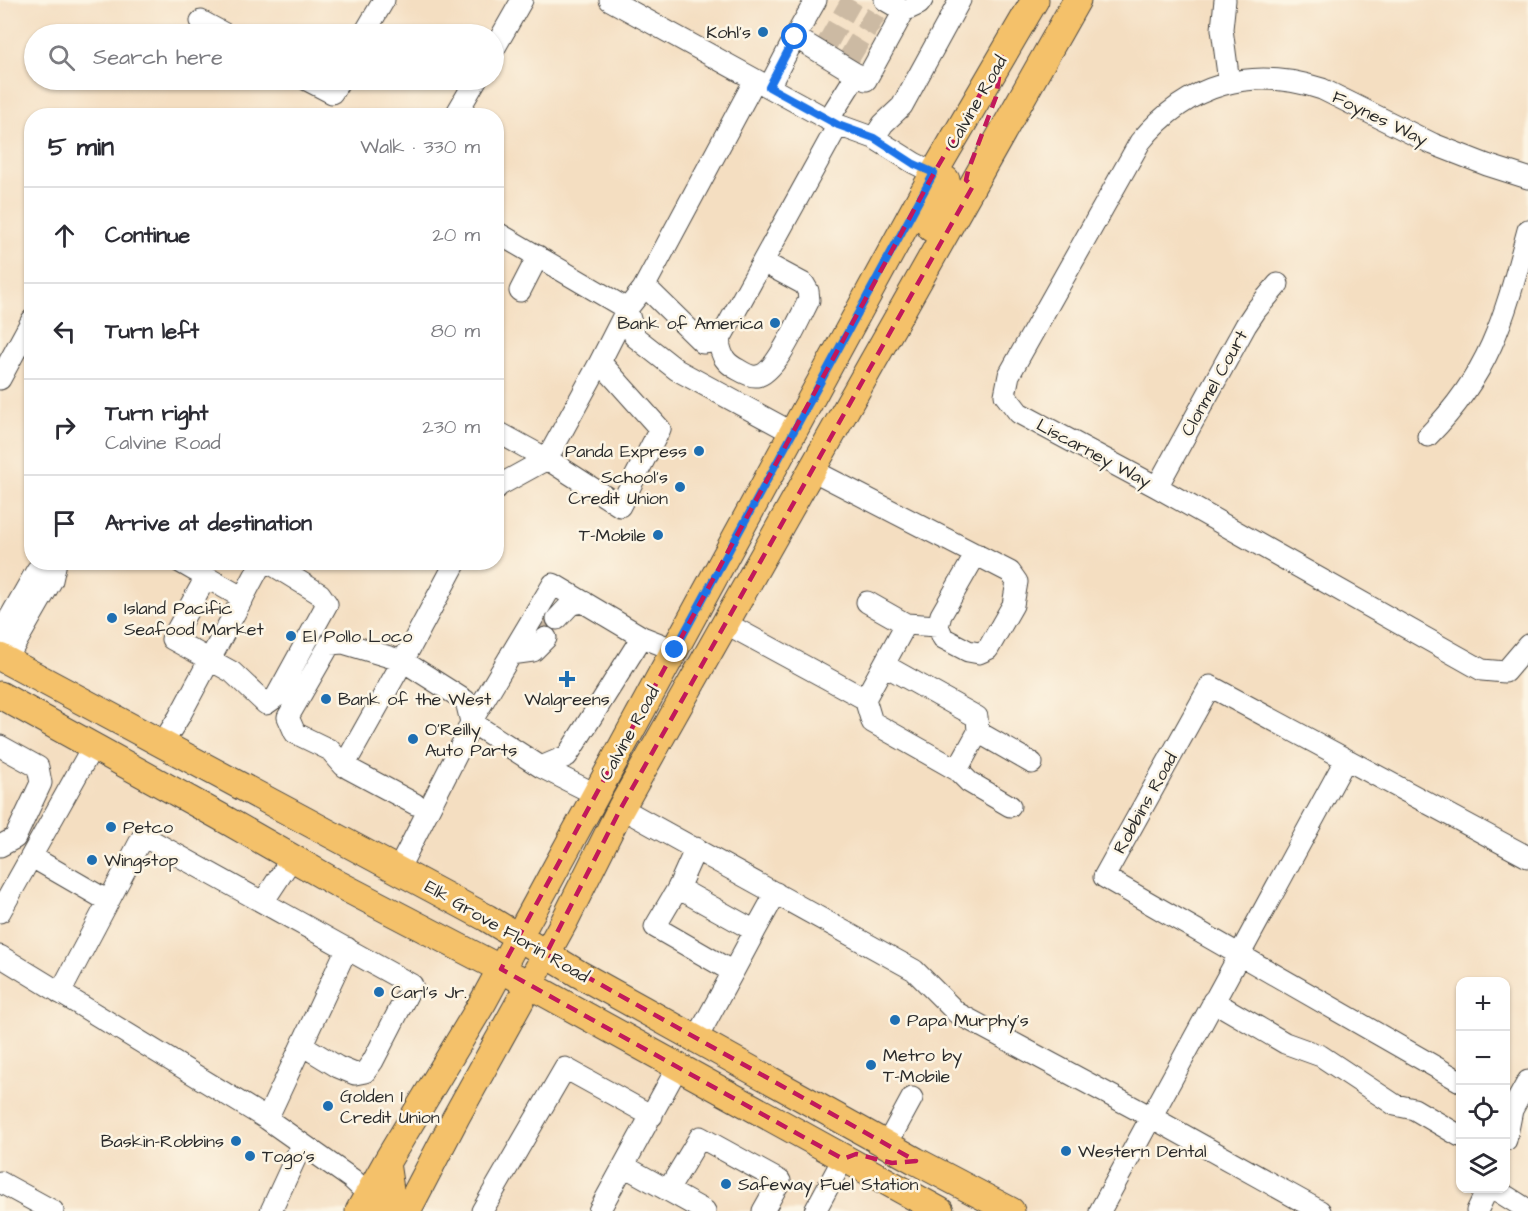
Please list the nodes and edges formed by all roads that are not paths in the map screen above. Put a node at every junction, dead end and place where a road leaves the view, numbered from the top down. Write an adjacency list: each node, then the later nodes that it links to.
1 (384, 0): 13 (street)
2 (522, 0): 14 (street)
3 (610, 0): 19 (street)
4 (816, 0): 15 (street)
5 (960, 0): 23 (street)
6 (1035, 0): 16 (main road, Calvine Road)
7 (1077, 0): 26 (main road, Calvine Road)
8 (1225, 0): 18 (street)
9 (882, 2): 10 (street)
10 (913, 6): 17 (street)
11 (201, 21): 12 (street)
12 (207, 24)
13 (370, 24)
14 (504, 32)
15 (795, 37): 17 (street); 19 (street)
16 (1002, 57): 24 (main road, Calvine Road); 26 (main road)
17 (850, 66): 22 (street)
18 (1228, 82): 25 (street, Foynes Way); 46 (street, Liscarney Way)
19 (762, 83): 22 (street); 32 (street)
20 (470, 90): 21 (street)
21 (460, 108)
22 (833, 122): 23 (street); 30 (street)
23 (874, 138): 24 (street)
24 (934, 173): 33 (main road); 40 (main road, Calvine Road)
25 (1528, 178)
26 (973, 186): 33 (main road, Calvine Road)
27 (1528, 230): 42 (street)
28 (504, 237): 29 (street)
29 (538, 256): 34 (street); 35 (street)
30 (763, 262): 37 (street); 37 (street)
31 (1278, 284): 46 (street, Clonmel Court)
32 (643, 289): 35 (street); 37 (street)
33 (914, 289): 44 (main road, Calvine Road)
34 (520, 291)
35 (627, 309): 38 (street); 40 (street)
36 (24, 335): 39 (street)
37 (719, 341)
38 (600, 362): 43 (street); 43 (street)
39 (0, 379)
40 (793, 433): 47 (main road); 68 (main road, Calvine Road)
41 (504, 435): 43 (street)
42 (1428, 436)
43 (547, 459): 45 (street)
44 (812, 470): 47 (main road, Calvine Road); 48 (street)
45 (504, 483)
46 (1157, 487): 65 (street, Liscarney Way)
47 (765, 553): 60 (main road, Calvine Road)
48 (976, 554): 62 (street); 62 (street)
49 (37, 570): 67 (street)
50 (54, 570): 67 (street)
51 (194, 570): 55 (street)
52 (258, 570): 56 (street)
53 (280, 570): 69 (street)
54 (452, 570): 70 (street)
55 (206, 577): 56 (street); 69 (street)
56 (243, 598): 69 (street)
57 (579, 599): 59 (street); 64 (street); 66 (street)
58 (867, 602): 61 (street)
59 (554, 617)
60 (725, 623): 73 (street); 87 (main road, Calvine Road)
61 (906, 624): 62 (street); 71 (street)
62 (938, 626)
63 (542, 636): 66 (street)
64 (639, 642): 68 (street); 82 (street)
65 (1528, 645)
66 (514, 650): 74 (street)
67 (2, 651): 76 (main road, Elk Grove Florin Road)
68 (671, 658): 84 (main road, Calvine Road)
69 (211, 660): 76 (street)
70 (403, 661): 74 (street); 81 (street); 81 (street)
71 (884, 665): 73 (street); 75 (street)
72 (0, 695): 78 (main road, Elk Grove Florin Road)
73 (865, 699): 83 (street)
74 (471, 722): 82 (street); 85 (street); 93 (street)
75 (978, 732): 80 (street); 83 (street)
76 (162, 744): 93 (main road, Elk Grove Florin Road)
77 (0, 746): 88 (street)
78 (93, 746): 90 (street); 92 (main road, Elk Grove Florin Road)
79 (1346, 759): 91 (street, Robbins Road); 104 (street); 104 (street, Robbins Road)
80 (1032, 763)
81 (344, 766): 85 (street)
82 (541, 767): 84 (street)
83 (957, 770): 86 (street)
84 (595, 794): 101 (main road, Calvine Road)
85 (415, 804): 93 (street)
86 (1010, 806)
87 (621, 808): 89 (street); 103 (main road, Calvine Road)
88 (0, 846)
89 (696, 848): 95 (street); 96 (street)
90 (32, 856): 94 (street); 97 (street)
91 (1528, 857)
92 (292, 858): 98 (street); 106 (main road, Elk Grove Florin Road)
93 (391, 866): 101 (main road, Elk Grove Florin Road)
94 (9, 876): 99 (street)
95 (678, 888): 100 (street); 107 (street)
96 (776, 893): 100 (street); 119 (street)
97 (108, 901): 98 (street); 109 (street)
98 (263, 902): 102 (street)
99 (0, 912)
100 (755, 931): 107 (street)
101 (518, 936): 103 (main road, Elk Grove Florin Road); 106 (main road, Calvine Road)
102 (347, 948): 112 (street); 112 (street)
103 (546, 954): 108 (main road, Calvine Road); 111 (main road, Elk Grove Florin Road)
104 (1239, 954): 110 (street); 114 (street, Robbins Road)
105 (0, 956): 109 (street)
106 (501, 969): 108 (main road, Elk Grove Florin Road); 131 (main road, Calvine Road)
107 (733, 972): 111 (street)
108 (529, 985): 113 (main road, Elk Grove Florin Road); 131 (main road, Calvine Road)
109 (60, 993): 120 (street)
110 (1213, 1001): 119 (street); 121 (street)
111 (697, 1038): 123 (main road, Elk Grove Florin Road)
112 (302, 1045): 120 (street)
113 (677, 1068): 118 (street); 124 (main road, Elk Grove Florin Road)
114 (1456, 1078)
115 (1528, 1081): 117 (street)
116 (912, 1098): 123 (street)
117 (1510, 1107)
118 (652, 1116): 126 (street); 135 (street)
119 (1151, 1117): 142 (street); 143 (street)
120 (267, 1119): 122 (street)
121 (1456, 1133)
122 (302, 1144): 131 (street); 134 (street)
123 (886, 1144): 125 (main road, Elk Grove Florin Road)
124 (843, 1159): 125 (main road); 139 (street); 140 (main road, Elk Grove Florin Road)
125 (916, 1161): 141 (main road, Elk Grove Florin Road)
126 (624, 1166): 128 (street); 136 (street)
127 (0, 1182): 133 (street)
128 (668, 1190): 137 (street); 138 (street)
129 (1488, 1193): 144 (street)
130 (1499, 1193): 132 (street)
131 (394, 1207)
132 (1528, 1210)
133 (53, 1211)
134 (271, 1211)
135 (482, 1211)
136 (599, 1211)
137 (705, 1211)
138 (763, 1211)
139 (815, 1211)
140 (940, 1211)
141 (1011, 1211)
142 (1100, 1211)
143 (1320, 1211)
144 (1477, 1211)

